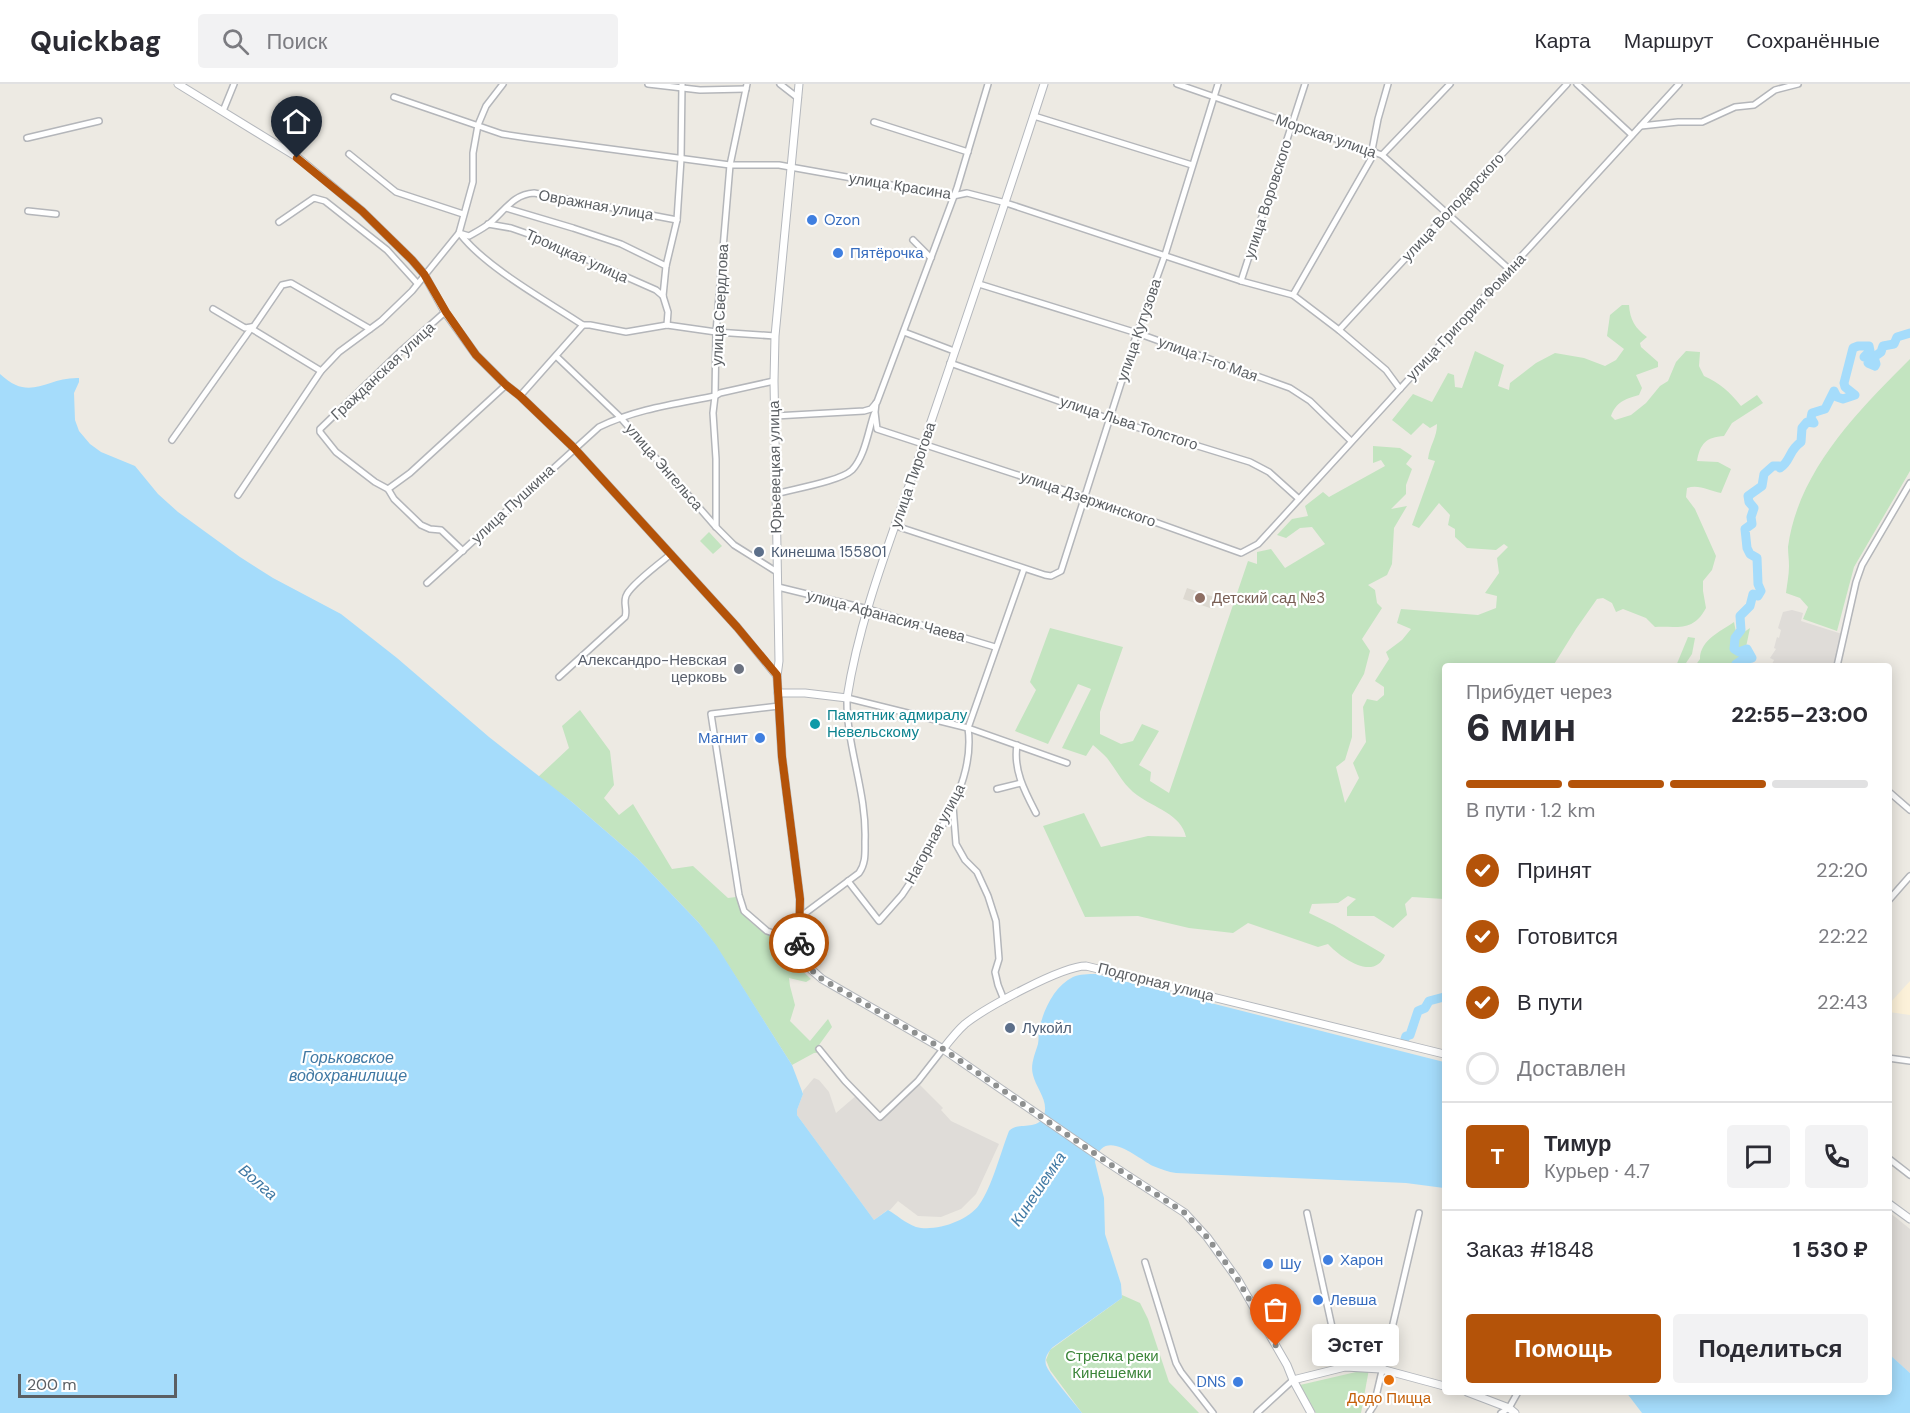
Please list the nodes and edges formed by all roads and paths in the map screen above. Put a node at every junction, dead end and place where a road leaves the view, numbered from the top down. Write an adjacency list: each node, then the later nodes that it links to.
1 (178, 84): 23 (street)
2 (234, 84): 23 (street)
3 (503, 84): 28 (street)
4 (648, 84): 18 (street)
5 (780, 84): 22 (street)
6 (799, 84): 22 (street, Юрьевецкая улица)
7 (988, 84): 33 (street)
8 (1044, 84): 24 (street, улица Пирогова)
9 (1177, 84): 21 (street, Морская улица)
10 (1218, 84): 21 (street, улица Кутузова)
11 (1305, 84): 27 (street, улица Воровского)
12 (1389, 84): 32 (street)
13 (1450, 84): 35 (street)
14 (1567, 84): 44 (street, улица Володарского)
15 (1577, 84): 30 (street)
16 (1679, 84): 29 (street, улица Григория Фомина)
17 (1798, 84): 29 (street)
18 (681, 86): 19 (street); 36 (street)
19 (747, 87): 37 (street, улица Свердлова)
20 (394, 97): 28 (street, улица Красина)
21 (1214, 97): 27 (street, Морская улица); 38 (street, улица Кутузова)
22 (798, 98): 39 (street, Юрьевецкая улица)
23 (223, 111): 56 (street)
24 (1034, 116): 38 (street); 41 (street, улица Пирогова)
25 (99, 121): 31 (street)
26 (874, 122): 33 (street)
27 (1292, 124): 32 (street, Морская улица); 57 (street, улица Воровского)
28 (478, 125): 36 (street, улица Красина); 46 (street)
29 (1641, 126): 30 (street, улица Григория Фомина)
30 (1632, 135): 55 (street, улица Григория Фомина)
31 (27, 138)
32 (1374, 151): 35 (street, Морская улица); 60 (street)
33 (968, 152): 40 (street)
34 (349, 154): 46 (street)
35 (1382, 155): 44 (street, Морская улица)
36 (681, 159): 37 (street, улица Красина); 47 (street)
37 (730, 165): 39 (street, улица Красина); 69 (street, улица Свердлова)
38 (1192, 165): 52 (street, улица Кутузова)
39 (790, 168): 40 (street, улица Красина); 72 (street, Юрьевецкая улица)
40 (953, 196): 41 (street, улица Красина); 53 (street)
41 (1006, 203): 52 (street, улица Красина); 59 (street, улица Пирогова)
42 (506, 208): 47 (street, Овражная улица); 49 (street, Овражная улица); 54 (street)
43 (28, 211): 45 (street)
44 (1446, 213): 55 (street, Морская улица); 68 (street, улица Володарского)
45 (56, 214)
46 (463, 214): 50 (street)
47 (676, 220): 54 (street)
48 (279, 222): 58 (street)
49 (488, 224): 50 (street, Овражная улица); 61 (street, Троицкая улица)
50 (460, 234): 56 (street); 64 (street)
51 (913, 240): 53 (street)
52 (1165, 255): 57 (street, улица Красина); 71 (street, улица Кутузова)
53 (931, 258): 70 (street)
54 (666, 266): 61 (street)
55 (1509, 269): 79 (street, улица Григория Фомина)
56 (424, 274): 58 (street); 63 (street)
57 (1241, 281): 60 (street, улица Красина)
58 (417, 283): 67 (street)
59 (979, 284): 71 (street, улица 1-го Мая); 73 (street, улица Пирогова)
60 (1293, 295): 68 (street, улица Красина)
61 (663, 296): 65 (street)
62 (213, 309): 66 (street)
63 (446, 312): 78 (street); 92 (street, Гражданская улица)
64 (584, 325): 65 (street); 74 (street)
65 (667, 325): 69 (street)
66 (252, 327): 67 (street); 76 (street); 87 (street)
67 (370, 329): 76 (street)
68 (1339, 330): 79 (street, улица Красина)
69 (716, 332): 72 (street); 81 (street, улица Свердлова)
70 (904, 332): 73 (street); 82 (street)
71 (1137, 333): 86 (street, улица Кутузова); 88 (street, улица 1-го Мая)
72 (776, 336): 77 (street, Юрьевецкая улица)
73 (954, 351): 75 (street, улица Пирогова)
74 (556, 356): 80 (street); 85 (street, улица Энгельса)
75 (950, 363): 86 (street, улица Льва Толстого); 89 (street, улица Пирогова)
76 (321, 371): 94 (street)
77 (774, 381): 81 (street, улица Пушкина); 84 (street, Юрьевецкая улица)
78 (506, 385): 80 (street); 92 (street)
79 (1400, 389): 88 (street, улица Григория Фомина)
80 (520, 396): 90 (street)
81 (715, 396): 85 (street, улица Пушкина); 98 (street, улица Свердлова)
82 (876, 403): 83 (street); 84 (street)
83 (874, 412): 89 (street, улица Дзержинского); 93 (street)
84 (775, 416): 93 (street, Юрьевецкая улица)
85 (620, 417): 90 (street, улица Пушкина); 98 (street, улица Энгельса)
86 (1110, 418): 95 (street, улица Кутузова); 96 (street, улица Льва Толстого)
87 (172, 440)
88 (1351, 441): 96 (street, улица Григория Фомина)
89 (924, 444): 95 (street, улица Дзержинского); 97 (street, улица Пирогова)
90 (574, 448): 100 (street, улица Пушкина); 101 (street)
91 (1910, 483): 108 (street)
92 (388, 489): 100 (street)
93 (776, 494): 103 (street, Юрьевецкая улица)
94 (237, 495)
95 (1085, 497): 99 (street, улица Дзержинского); 102 (street, улица Кутузова)
96 (1299, 499): 99 (street, улица Григория Фомина)
97 (896, 526): 102 (street); 106 (street, улица Пирогова)
98 (716, 527): 103 (street, улица Энгельса)
99 (1251, 549)
100 (463, 551): 104 (street, улица Пушкина)
101 (670, 554): 109 (street); 110 (street)
102 (1024, 569): 107 (street, Нагорная улица)
103 (777, 572): 105 (street, Юрьевецкая улица)
104 (427, 583)
105 (778, 587): 106 (street, улица Афанасия Чаева); 109 (street, Юрьевецкая улица)
106 (868, 609): 107 (street, улица Афанасия Чаева); 112 (street, улица Пирогова)
107 (995, 647): 114 (street, Нагорная улица)
108 (1838, 663)
109 (777, 675): 111 (street, Юрьевецкая улица)
110 (558, 677)
111 (778, 693): 112 (street); 113 (street, Юрьевецкая улица)
112 (847, 698): 114 (street); 124 (street, улица Пирогова)
113 (779, 706): 126 (street, Юрьевецкая улица); 127 (street)
114 (968, 728): 115 (street); 120 (street, Нагорная улица)
115 (1017, 745): 116 (street); 117 (street)
116 (1067, 763)
117 (1021, 783): 118 (street); 122 (street)
118 (997, 789)
119 (1892, 794): 121 (street)
120 (953, 804): 124 (street, Нагорная улица); 128 (street)
121 (1910, 810)
122 (1036, 813)
123 (1910, 876): 125 (street)
124 (848, 881): 126 (street, улица Пирогова)
125 (1892, 896)
126 (800, 918): 127 (street, Юрьевецкая улица)
127 (799, 942): 130 (street, Юрьевецкая улица)
128 (1004, 1000): 130 (street, Подгорная улица); 131 (street, Подгорная улица)
129 (819, 1049): 130 (street, Подгорная улица)
130 (943, 1049): 143 (street, Юрьевецкая улица)
131 (1442, 1053)
132 (1892, 1059): 133 (street)
133 (1910, 1061)
134 (1892, 1161): 135 (street)
135 (1910, 1175)
136 (1892, 1206): 139 (street)
137 (1306, 1213): 141 (street)
138 (1419, 1213): 142 (street)
139 (1910, 1219)
140 (1144, 1262): 149 (street)
141 (1341, 1368): 142 (street); 143 (street)
142 (1381, 1369): 144 (street); 147 (street)
143 (1293, 1380): 150 (street); 151 (street, Юрьевецкая улица)
144 (1442, 1385)
145 (1474, 1395): 148 (street)
146 (1517, 1395): 148 (street)
147 (1374, 1405): 152 (street); 153 (street)
148 (1512, 1411): 154 (street)
149 (1213, 1413)
150 (1257, 1413)
151 (1311, 1413)
152 (1369, 1413)
153 (1376, 1413)
154 (1501, 1413)

